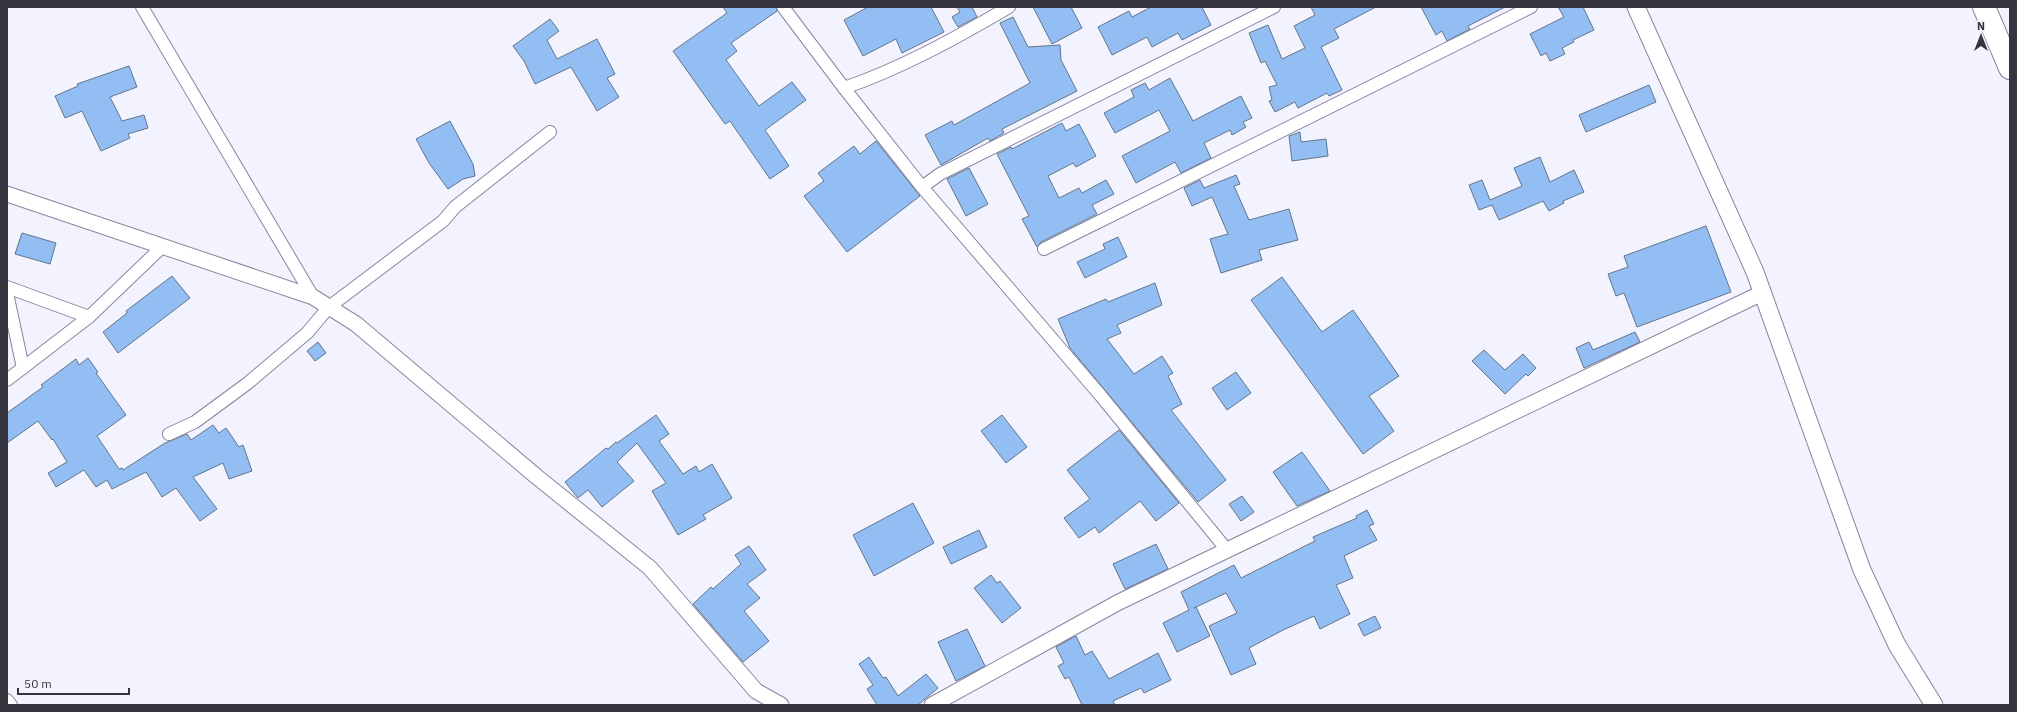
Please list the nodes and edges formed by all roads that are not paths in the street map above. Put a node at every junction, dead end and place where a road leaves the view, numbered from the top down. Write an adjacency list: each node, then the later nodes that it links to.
1 (142, 7): 18 (street)
2 (783, 7): 9 (street)
3 (1010, 7): 9 (street)
4 (1274, 7): 11 (street)
5 (1532, 7): 14 (street)
6 (1636, 7): 16 (main road)
7 (1984, 7): 8 (highway)
8 (2010, 68)
9 (844, 88): 11 (street)
10 (550, 132): 19 (street)
11 (922, 187): 24 (street)
12 (7, 194): 13 (street)
13 (163, 246): 18 (street); 20 (street)
14 (1044, 249)
15 (7, 287): 20 (street)
16 (1762, 293): 24 (street); 29 (main road)
17 (7, 294): 21 (street)
18 (313, 297): 19 (street)
19 (329, 307): 23 (street); 27 (street)
20 (89, 317): 21 (street)
21 (23, 368): 22 (street)
22 (7, 380)
23 (169, 434)
24 (1227, 550): 28 (street)
25 (7, 700): 26 (street)
26 (11, 705)
27 (781, 705)
28 (932, 705)
29 (1934, 705)

